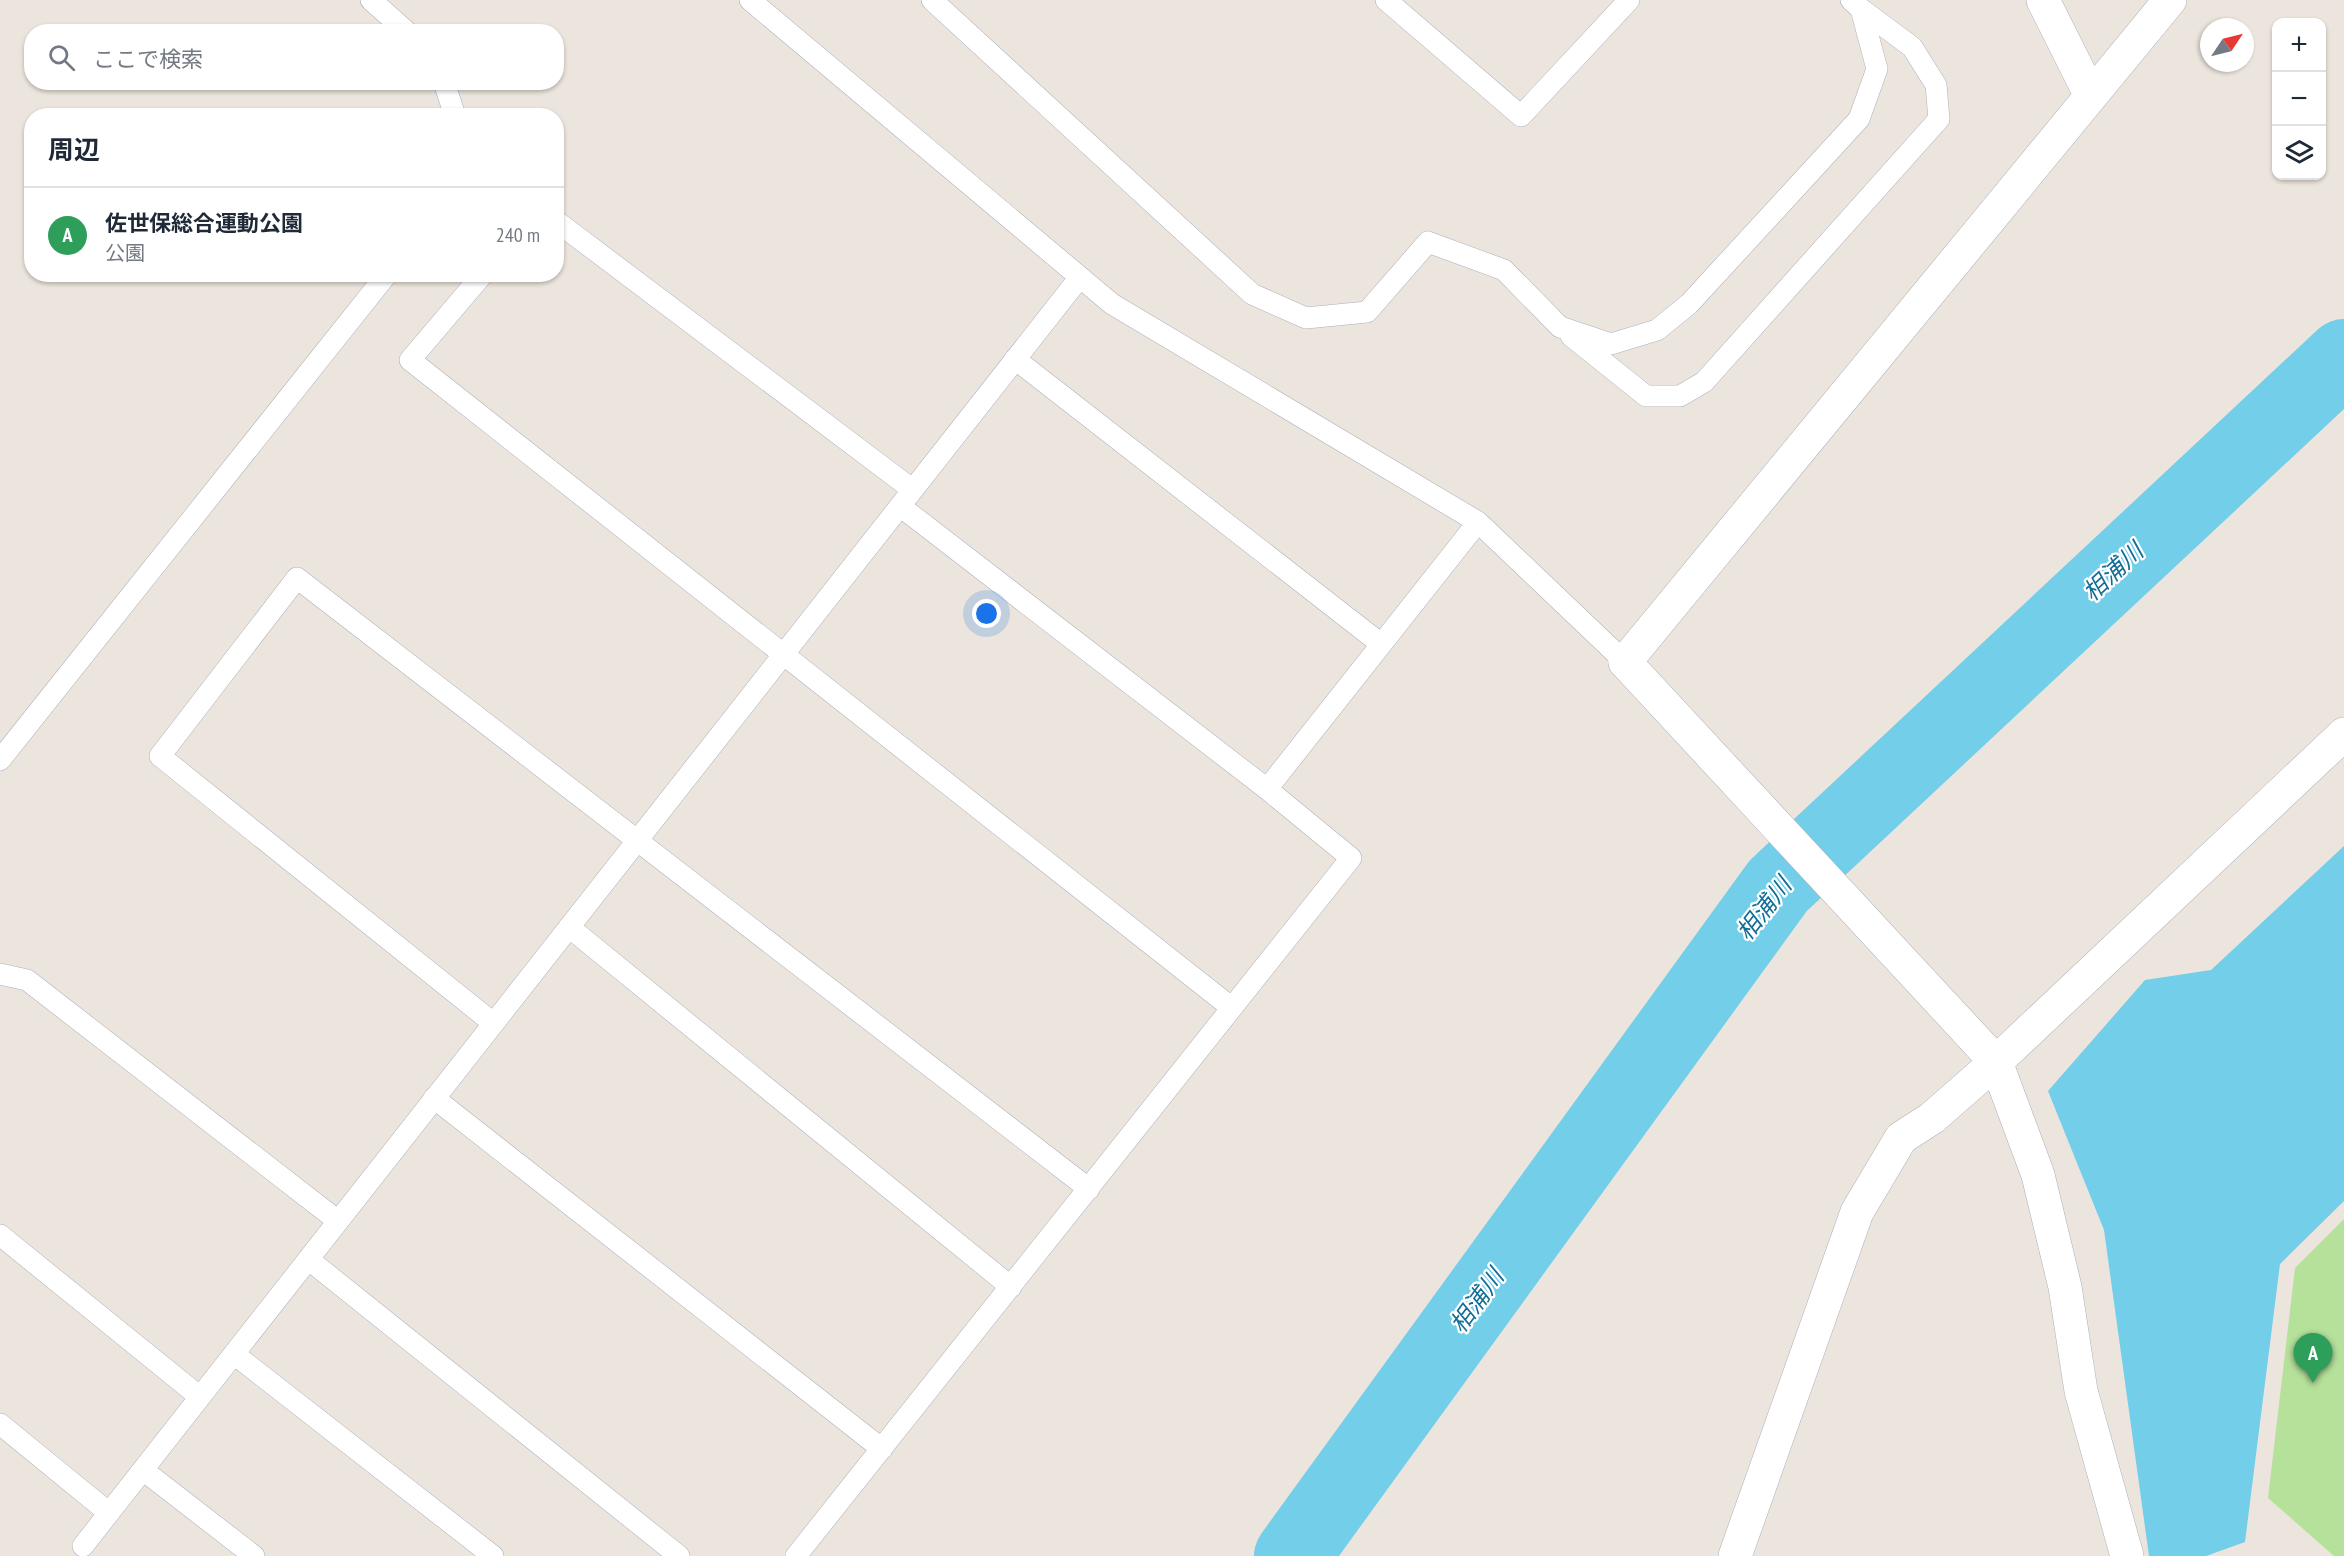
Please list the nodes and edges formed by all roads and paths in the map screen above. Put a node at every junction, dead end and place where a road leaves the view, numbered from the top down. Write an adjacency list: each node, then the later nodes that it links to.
1 (371, 0): 9 (lane)
2 (750, 0): 14 (lane)
3 (932, 0): 17 (lane)
4 (1386, 0): 5 (lane)
5 (1629, 0)
6 (2043, 0): 11 (street)
7 (2170, 0): 11 (street)
8 (1856, 4): 17 (lane); 17 (lane)
9 (398, 24)
10 (447, 90): 12 (lane)
11 (2091, 96): 23 (street)
12 (452, 108)
13 (564, 227): 19 (lane)
14 (1080, 277): 18 (lane); 20 (lane)
15 (381, 282): 25 (lane)
16 (476, 282): 22 (lane)
17 (1560, 327)
18 (1015, 359): 19 (lane); 21 (lane)
19 (906, 498): 22 (lane); 26 (lane)
20 (1478, 522): 21 (lane); 23 (lane)
21 (1381, 645): 26 (lane)
22 (783, 654): 27 (lane); 30 (lane)
23 (1624, 662): 32 (street)
24 (2344, 734): 32 (street)
25 (0, 760)
26 (1267, 789): 30 (lane)
27 (637, 840): 28 (lane); 31 (lane); 34 (lane)
28 (569, 927): 31 (lane); 38 (lane)
29 (0, 974): 35 (lane)
30 (1232, 1008): 34 (lane)
31 (493, 1023): 33 (lane)
32 (1987, 1052): 50 (street); 51 (street)
33 (434, 1098): 35 (lane); 42 (lane)
34 (1089, 1189): 38 (lane)
35 (338, 1221): 37 (lane)
36 (0, 1235): 40 (lane)
37 (308, 1259): 39 (lane); 48 (lane)
38 (1011, 1287): 42 (lane)
39 (234, 1354): 40 (lane); 47 (lane)
40 (200, 1397): 43 (lane)
41 (0, 1424): 44 (lane)
42 (882, 1449): 49 (lane)
43 (143, 1470): 44 (lane); 46 (lane)
44 (109, 1513): 45 (lane)
45 (83, 1546)
46 (254, 1556)
47 (492, 1556)
48 (679, 1556)
49 (796, 1556)
50 (1735, 1556)
51 (2127, 1556)

